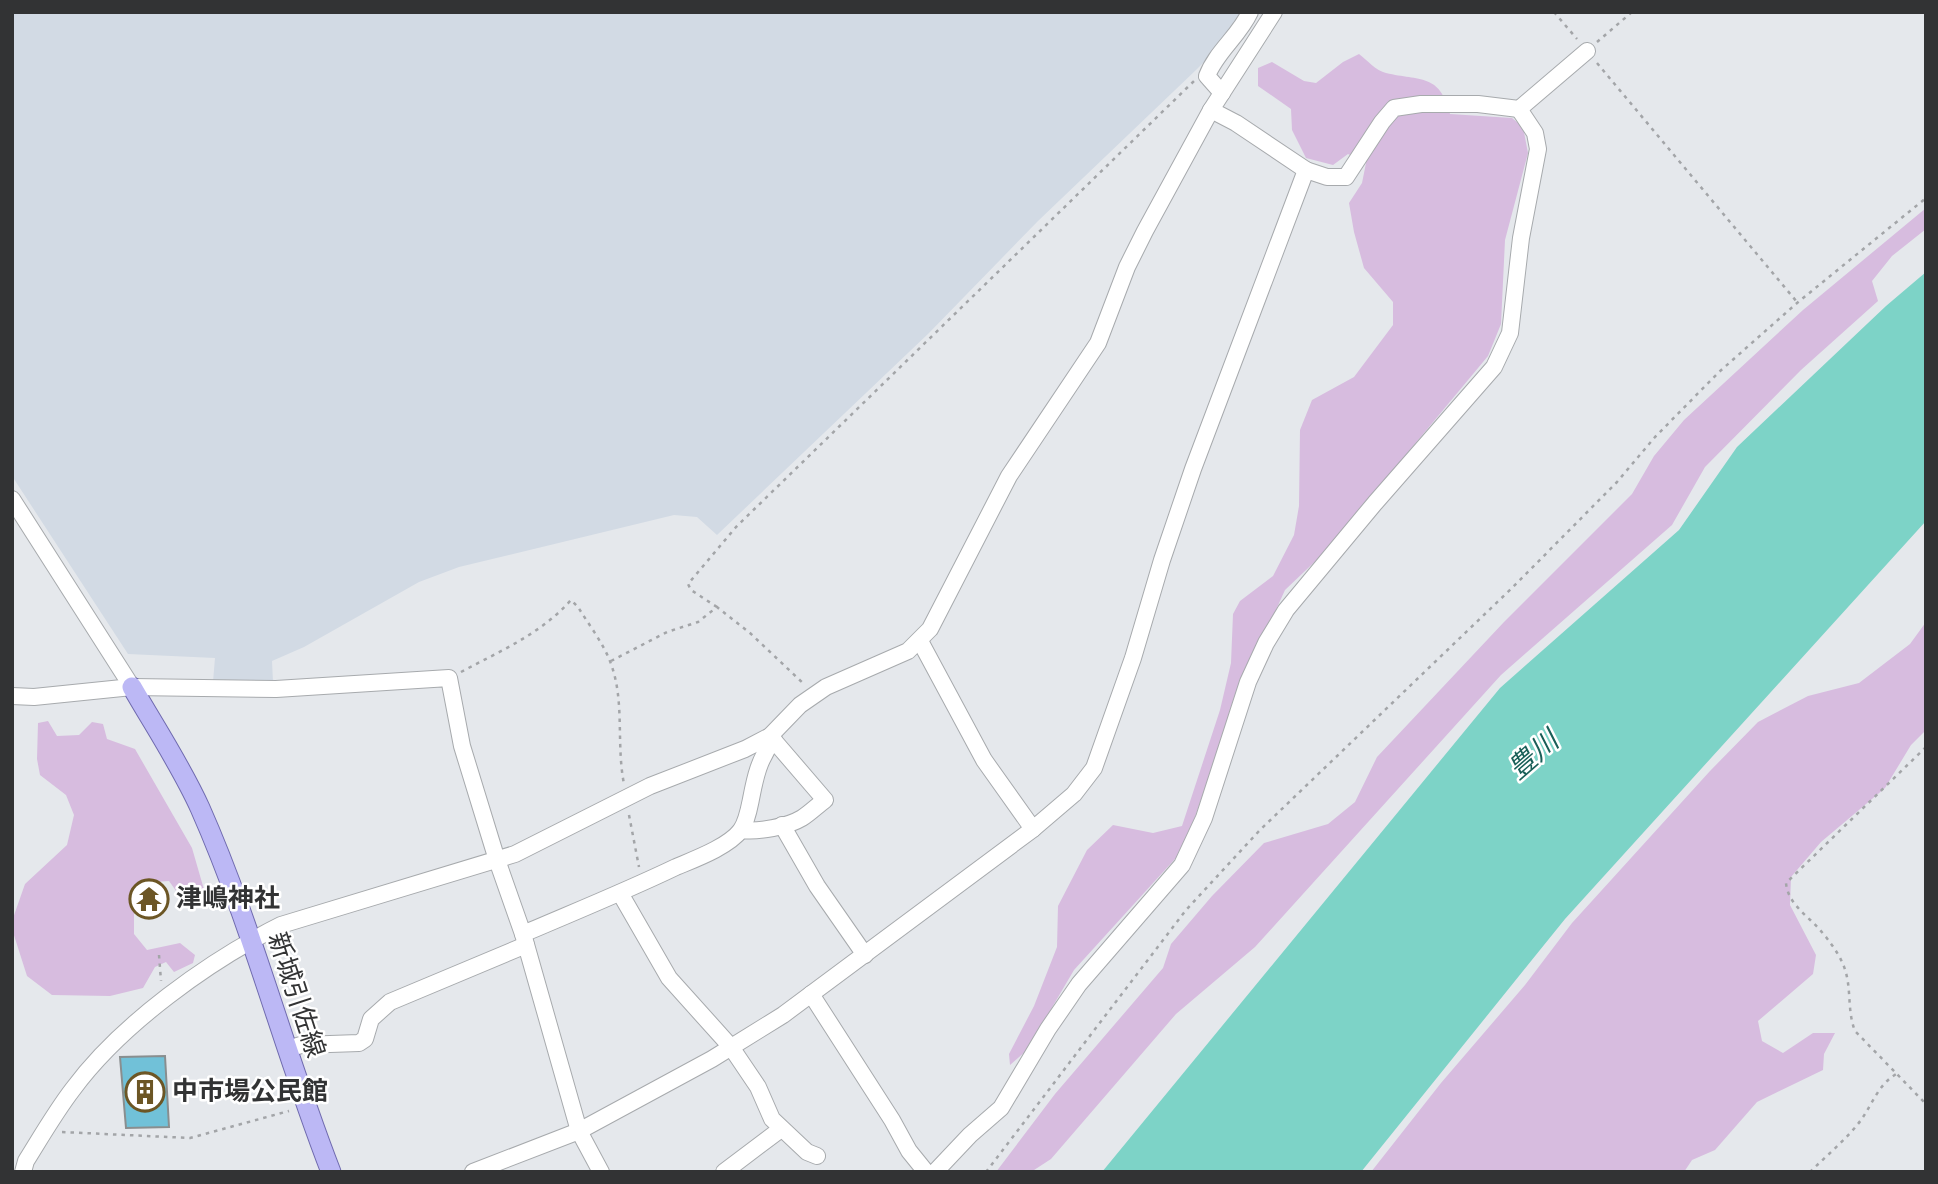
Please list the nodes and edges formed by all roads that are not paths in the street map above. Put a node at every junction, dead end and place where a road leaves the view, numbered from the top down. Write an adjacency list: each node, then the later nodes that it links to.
1 (1250, 12): 4 (street)
2 (1274, 12): 4 (street)
3 (1587, 51): 5 (street)
4 (1222, 93): 6 (street)
5 (1519, 109): 7 (street); 33 (street)
6 (1211, 110): 7 (street); 9 (street)
7 (1306, 170): 14 (street)
8 (12, 499): 10 (street)
9 (920, 641): 12 (street); 14 (street)
10 (132, 687): 11 (street); 16 (street); 19 (main road, 新城引佐線)
11 (12, 696)
12 (772, 738): 13 (street); 15 (street); 16 (street)
13 (782, 825): 15 (street); 20 (street)
14 (1033, 829): 20 (street)
15 (741, 830): 17 (street)
16 (497, 860): 18 (street); 19 (street)
17 (620, 893): 18 (street); 22 (street)
18 (525, 939): 23 (street); 25 (street)
19 (251, 940): 23 (main road, 新城引佐線); 27 (street)
20 (865, 955): 21 (street)
21 (811, 994): 22 (street); 32 (street)
22 (731, 1047): 24 (street); 25 (street)
23 (287, 1049): 28 (main road, 新城引佐線)
24 (781, 1129): 26 (street); 31 (street)
25 (579, 1131): 29 (street); 30 (street)
26 (817, 1156)
27 (23, 1172)
28 (331, 1172)
29 (472, 1172)
30 (601, 1172)
31 (724, 1172)
32 (926, 1172)
33 (935, 1172)

